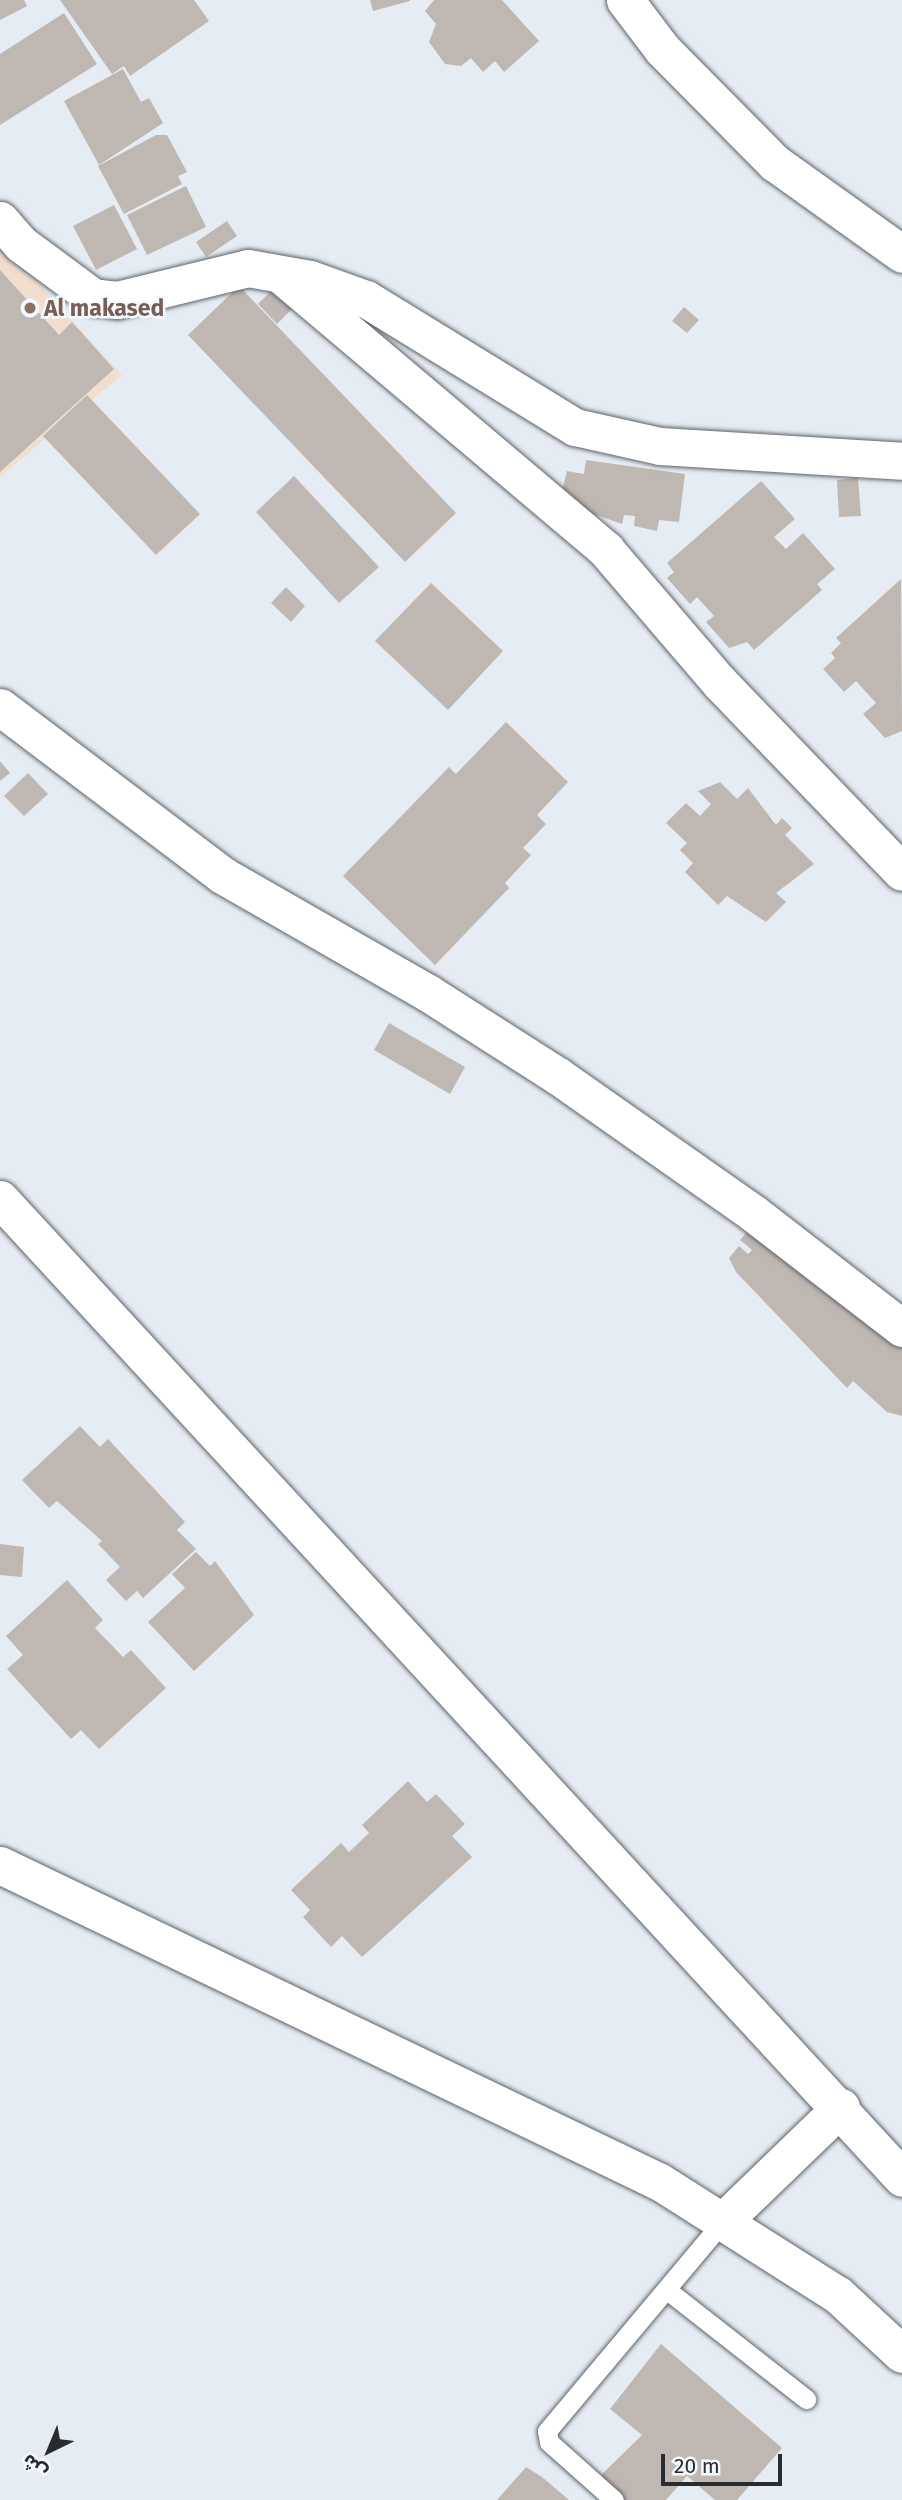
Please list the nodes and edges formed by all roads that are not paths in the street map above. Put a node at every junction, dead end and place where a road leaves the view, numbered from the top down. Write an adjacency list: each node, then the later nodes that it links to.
1 (625, 0): 3 (street)
2 (0, 220): 4 (street)
3 (902, 254)
4 (280, 274): 5 (street); 7 (street)
5 (902, 461)
6 (0, 707): 9 (street)
7 (902, 873)
8 (0, 1199): 11 (street)
9 (902, 1328)
10 (0, 1865): 13 (street)
11 (841, 2107): 12 (street); 13 (street)
12 (902, 2178)
13 (723, 2221): 14 (lane); 15 (street)
14 (667, 2290): 16 (lane); 17 (lane)
15 (902, 2354)
16 (806, 2399)
17 (614, 2500)

